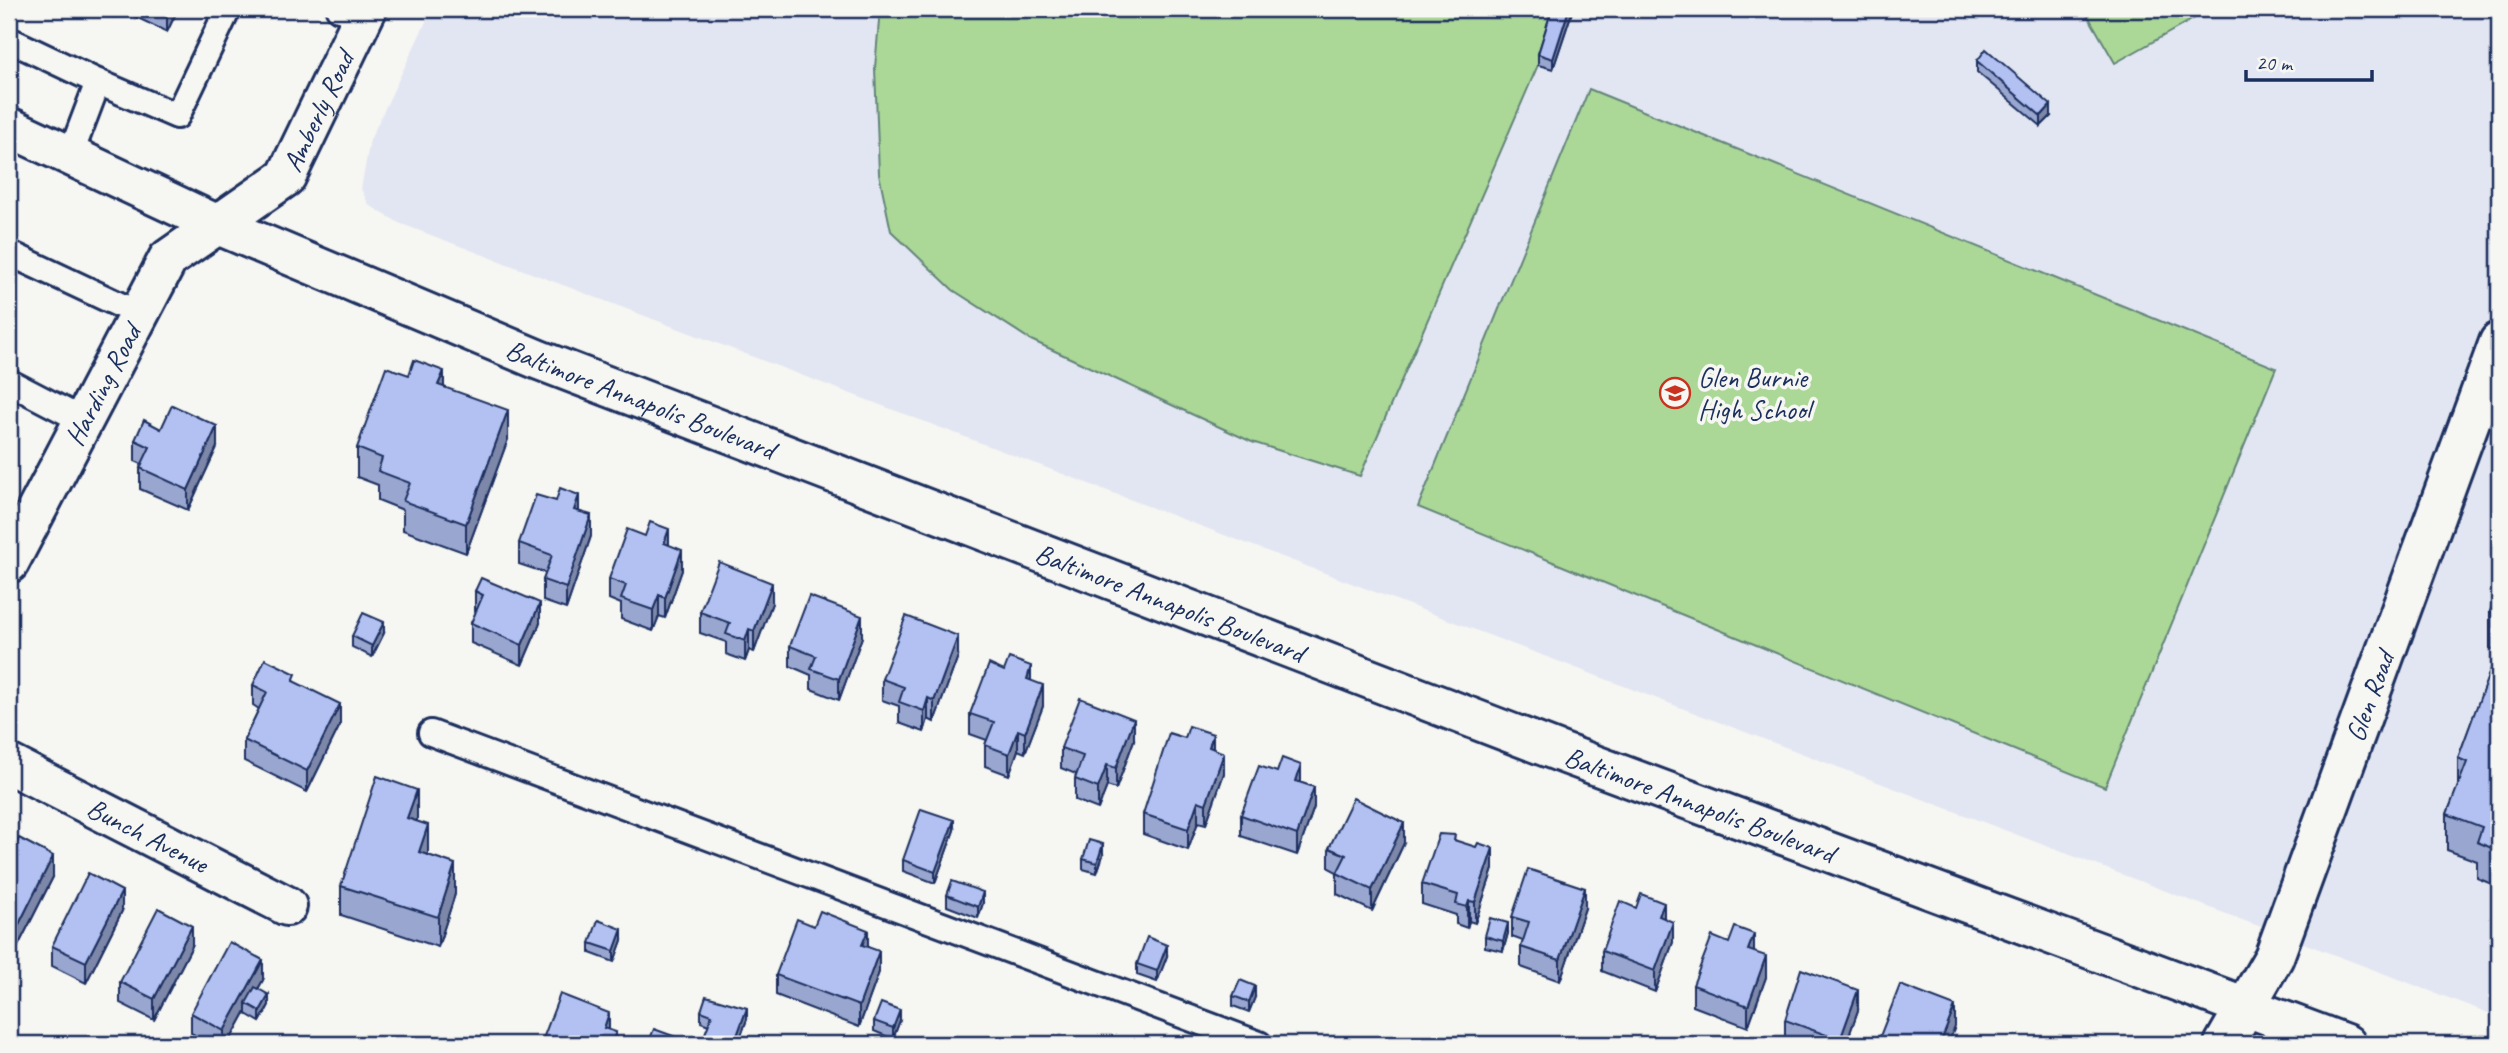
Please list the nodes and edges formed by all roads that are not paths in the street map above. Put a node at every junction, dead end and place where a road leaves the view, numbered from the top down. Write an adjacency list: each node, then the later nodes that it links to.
1 (228, 9): 4 (lane)
2 (357, 10): 7 (main road, Amberly Road)
3 (14, 43): 4 (lane)
4 (98, 82): 6 (lane)
5 (9, 127): 6 (main road, Baltimore Annapolis Boulevard)
6 (71, 156): 7 (main road, Baltimore Annapolis Boulevard)
7 (218, 225): 9 (main road, Harding Road); 17 (main road, Baltimore Annapolis Boulevard)
8 (9, 253): 9 (lane)
9 (139, 314): 12 (main road, Harding Road)
10 (2499, 342): 17 (main road, Glen Road)
11 (9, 383): 12 (lane)
12 (84, 421): 13 (main road, Harding Road)
13 (9, 563)
14 (431, 733): 18 (lane)
15 (9, 764): 16 (main road, Bunch Avenue)
16 (287, 906)
17 (2245, 1007): 19 (main road, Glen Road); 20 (main road, Baltimore Annapolis Boulevard)
18 (1259, 1044)
19 (2224, 1044)
20 (2346, 1044)

